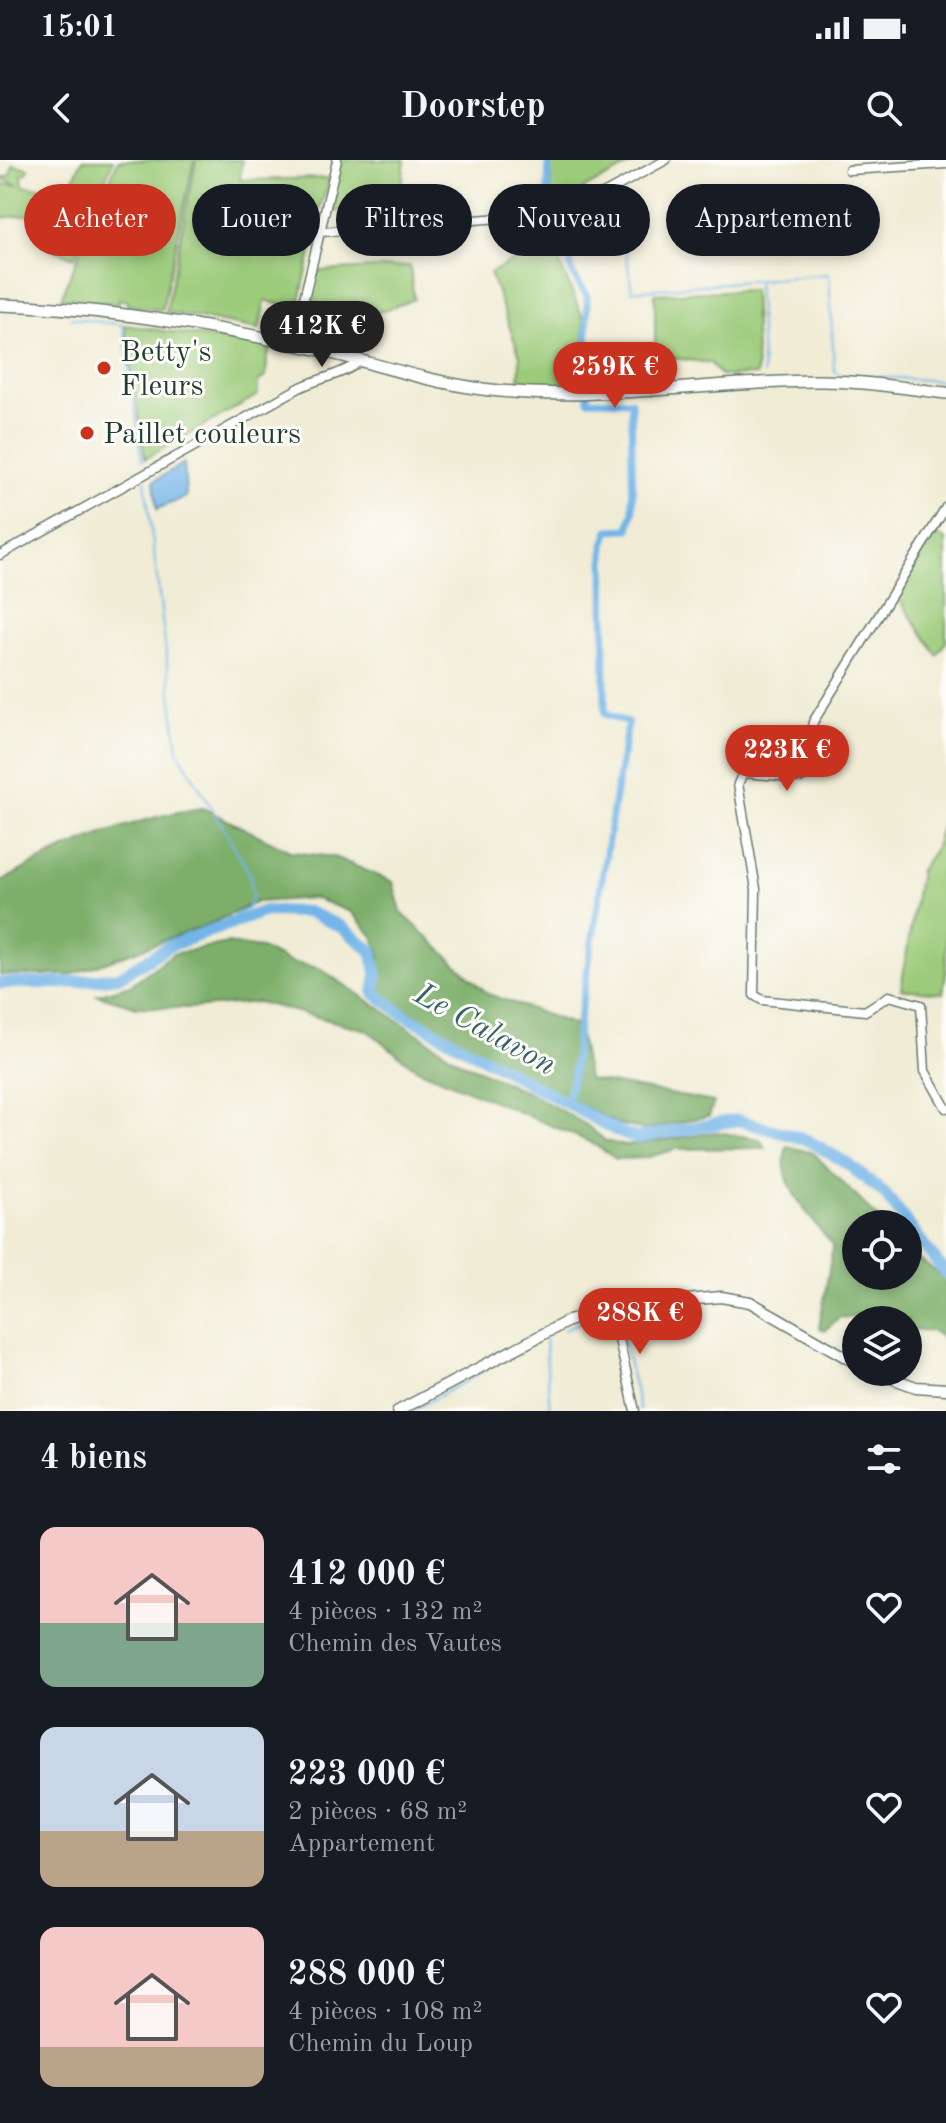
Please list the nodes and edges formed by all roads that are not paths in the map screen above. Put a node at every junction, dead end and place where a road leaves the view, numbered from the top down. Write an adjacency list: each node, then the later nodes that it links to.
1 (337, 160): 5 (street)
2 (666, 160): 5 (street)
3 (946, 164): 4 (street)
4 (849, 170)
5 (320, 232)
6 (314, 256): 8 (street)
7 (0, 305): 8 (main road)
8 (293, 344): 9 (main road)
9 (359, 361): 10 (main road); 14 (street)
10 (880, 385): 11 (main road); 12 (main road)
11 (946, 386)
12 (946, 393)
13 (946, 507): 15 (street)
14 (0, 555)
15 (946, 1108)
16 (612, 1308): 17 (street); 20 (street); 21 (street)
17 (842, 1354)
18 (913, 1386): 19 (street)
19 (946, 1389)
20 (398, 1411)
21 (635, 1411)

